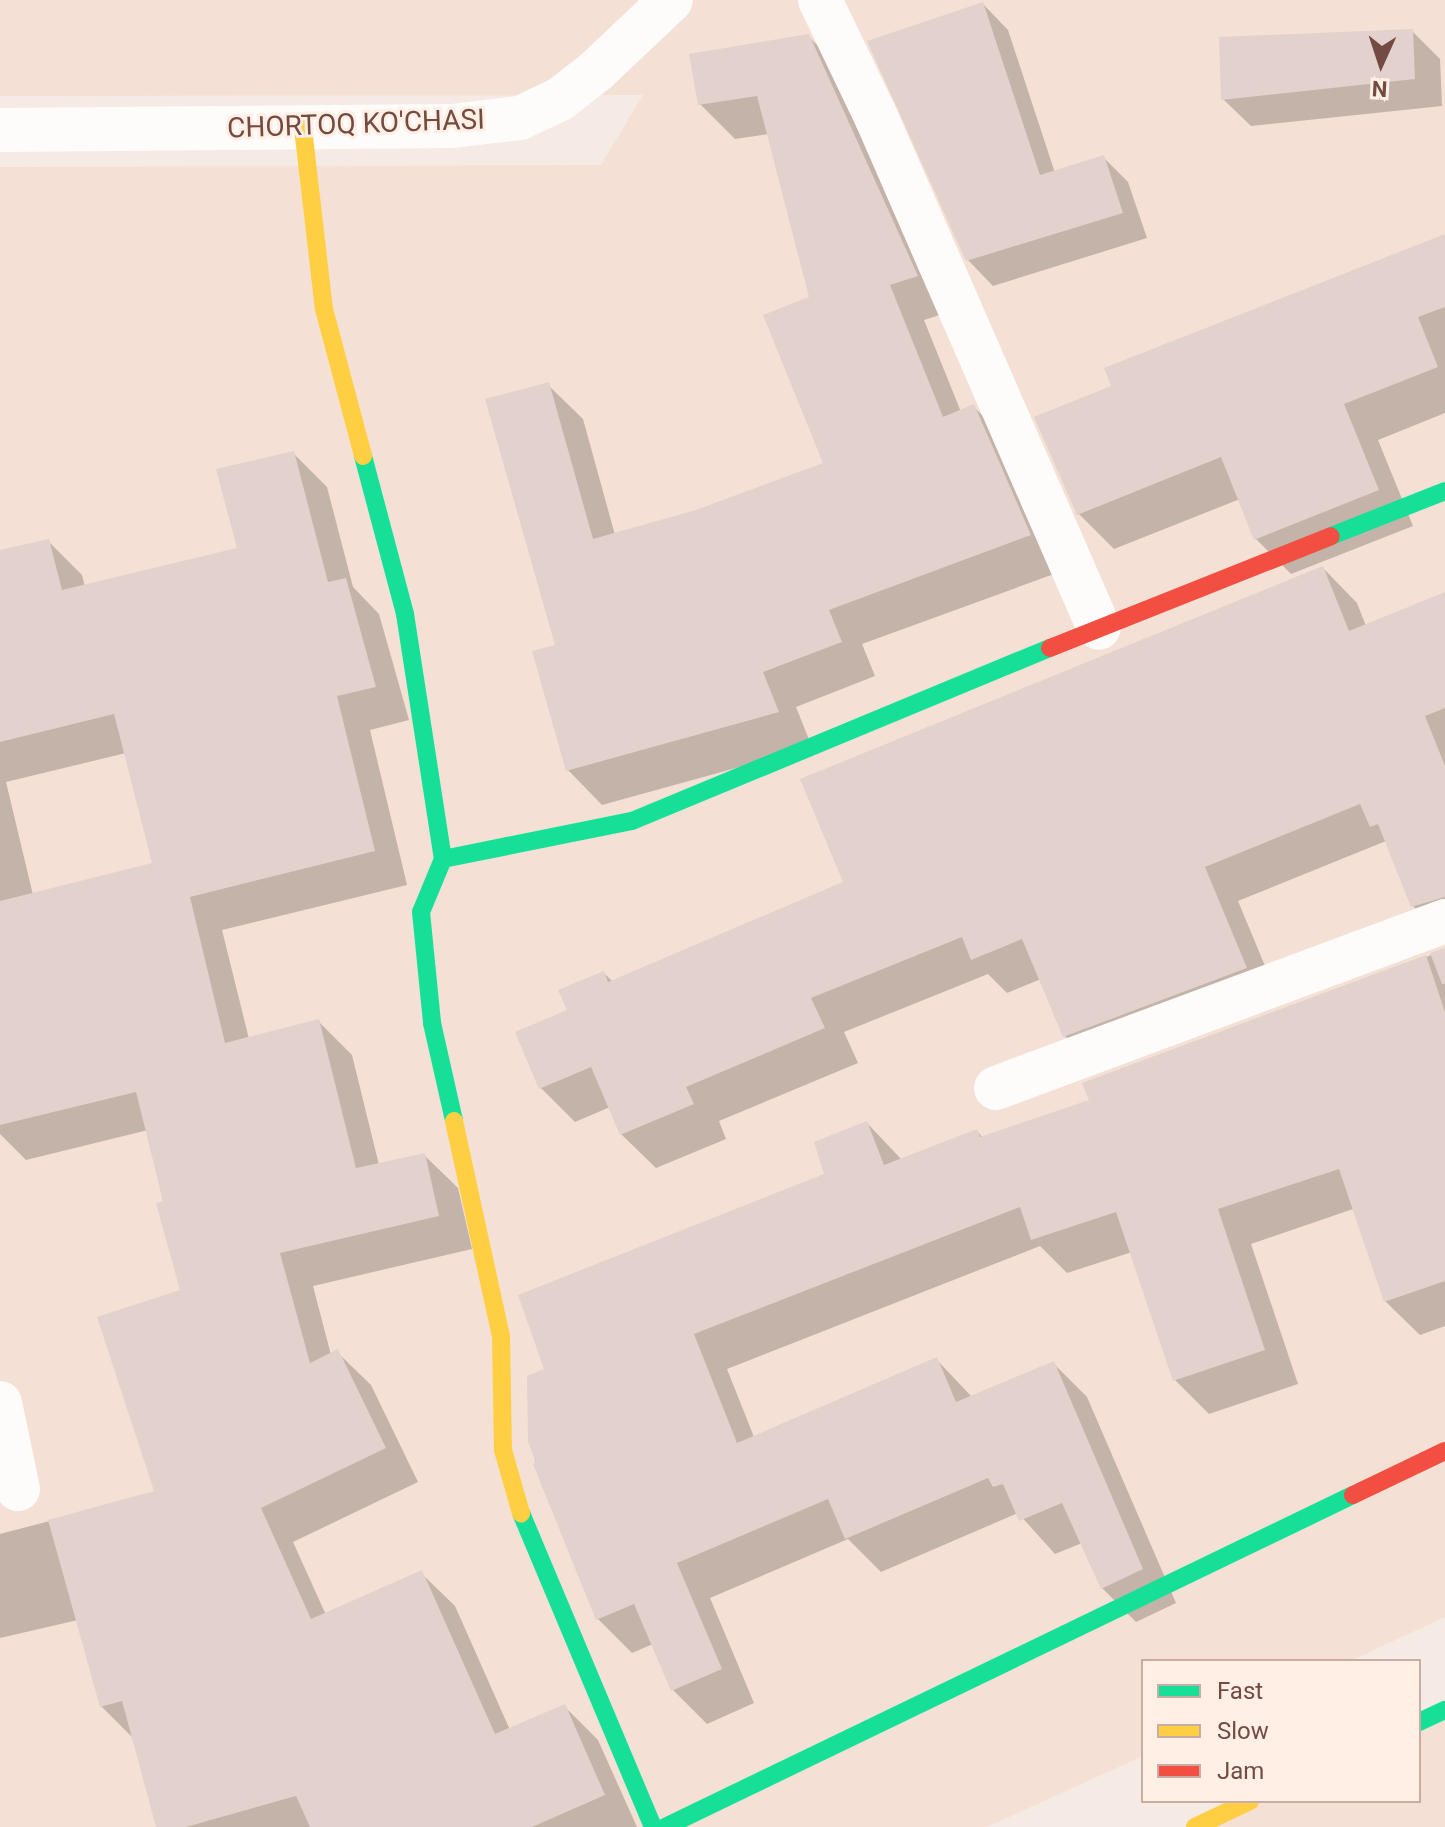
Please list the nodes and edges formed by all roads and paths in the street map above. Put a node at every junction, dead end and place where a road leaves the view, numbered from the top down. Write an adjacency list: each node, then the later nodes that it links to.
1 (671, 0): 3 (street, CHORTOQ KO'CHASI)
2 (820, 0): 6 (street)
3 (303, 128): 4 (street, CHORTOQ KO'CHASI); 7 (street)
4 (0, 130)
5 (1445, 491): 6 (street)
6 (1099, 628): 7 (street)
7 (443, 859): 16 (street)
8 (1445, 921): 9 (street)
9 (996, 1088)
10 (0, 1403): 12 (street)
11 (1445, 1451): 17 (street)
12 (18, 1489)
13 (1445, 1710): 14 (street)
14 (1421, 1721)
15 (1246, 1803): 18 (street)
16 (653, 1827)
17 (665, 1827)
18 (1195, 1827)

